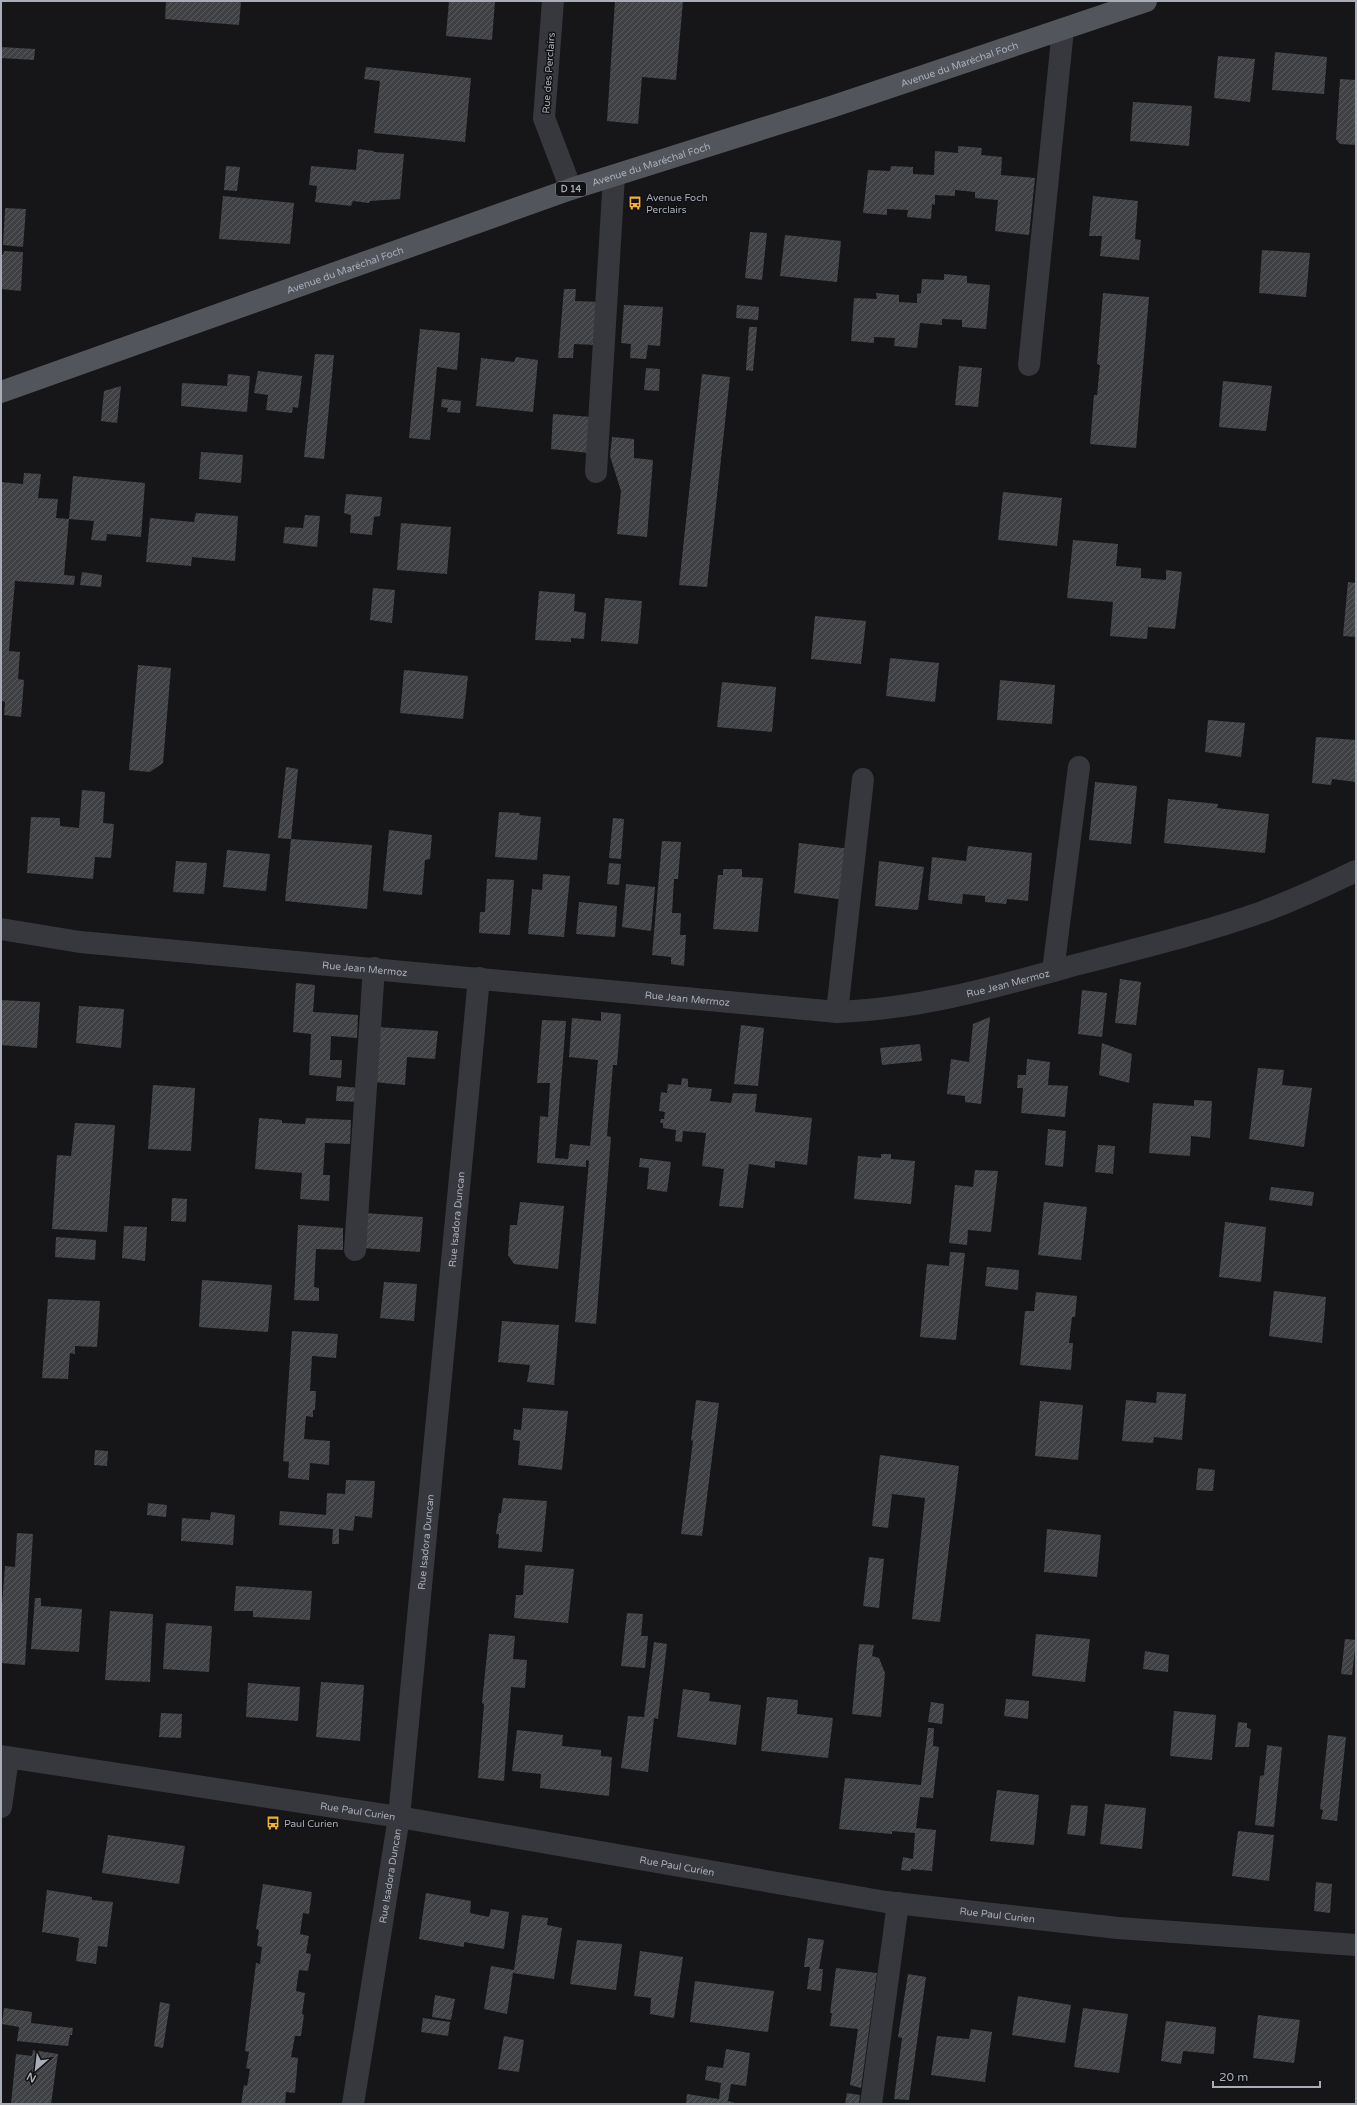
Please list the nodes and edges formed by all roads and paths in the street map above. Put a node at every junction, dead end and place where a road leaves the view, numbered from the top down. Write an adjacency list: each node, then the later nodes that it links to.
1 (553, 1): 5 (street, Rue des Perclairs)
2 (1146, 1): 3 (main road, Avenue du Maréchal Foch / D 14)
3 (1063, 29): 4 (main road, Avenue du Maréchal Foch / D 14); 6 (street)
4 (614, 176): 5 (main road, Avenue du Maréchal Foch / D 14); 8 (street)
5 (571, 189): 7 (main road, Avenue du Maréchal Foch / D 14)
6 (1030, 365)
7 (1, 392)
8 (596, 472)
9 (1079, 767): 14 (street)
10 (863, 779): 16 (street)
11 (1356, 871): 14 (street, Rue Jean Mermoz)
12 (1, 929): 13 (street, Rue Jean Mermoz)
13 (374, 968): 15 (street, Rue Jean Mermoz); 17 (street)
14 (1053, 971): 16 (street, Rue Jean Mermoz)
15 (479, 978): 16 (street, Rue Jean Mermoz); 20 (street, Rue Isadora Duncan)
16 (837, 1012)
17 (355, 1250)
18 (5, 1757): 19 (street); 20 (street, Rue Paul Curien)
19 (1, 1807)
20 (399, 1817): 21 (street, Rue Paul Curien); 23 (street, Rue Isadora Duncan)
21 (898, 1903): 22 (street, Rue Paul Curien); 24 (street)
22 (1356, 1945)
23 (353, 2104)
24 (871, 2104)

